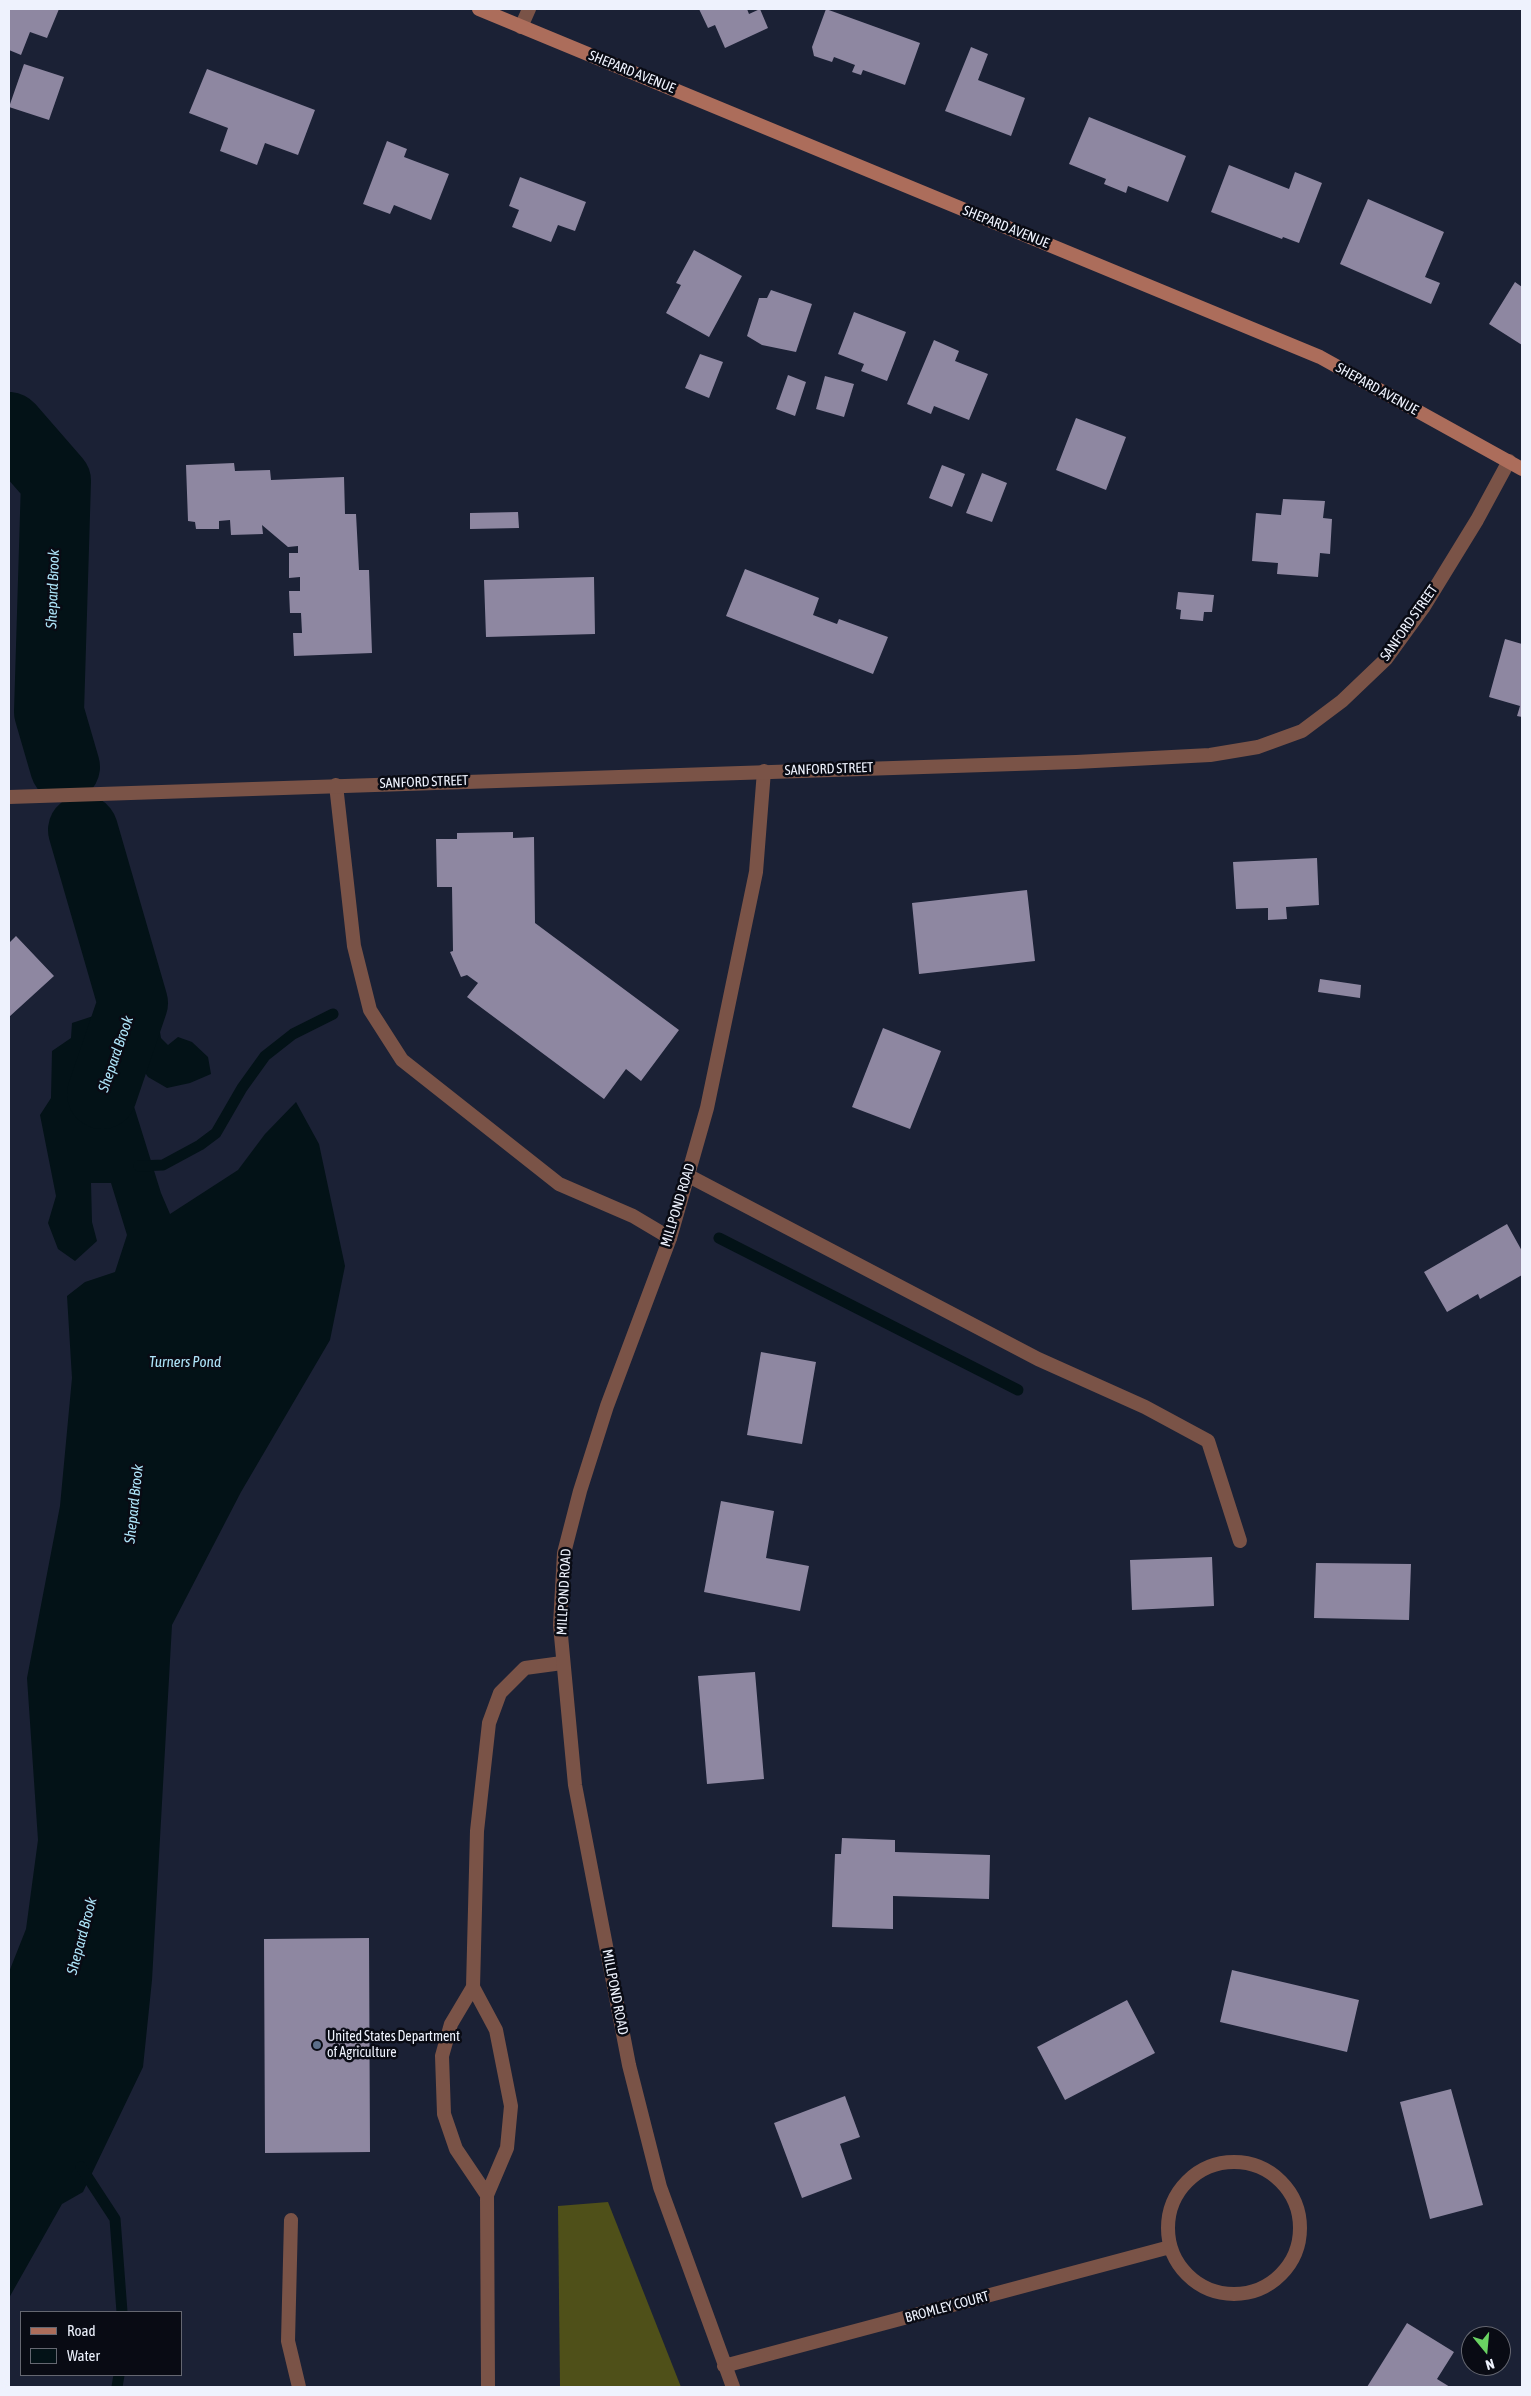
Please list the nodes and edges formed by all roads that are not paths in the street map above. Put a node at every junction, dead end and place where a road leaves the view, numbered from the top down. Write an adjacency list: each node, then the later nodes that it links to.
1 (478, 9): 3 (main road, SHEPARD AVENUE)
2 (529, 9): 3 (street)
3 (521, 27): 4 (main road, SHEPARD AVENUE)
4 (1509, 461): 5 (main road, SHEPARD AVENUE); 6 (street, SANFORD STREET)
5 (1522, 469)
6 (764, 771): 7 (street, SANFORD STREET); 9 (street, MILLPOND ROAD)
7 (336, 785): 8 (street, SANFORD STREET); 10 (street)
8 (9, 797)
9 (688, 1175): 10 (street, MILLPOND ROAD); 11 (street)
10 (670, 1238): 12 (street, MILLPOND ROAD)
11 (1240, 1541)
12 (562, 1663): 13 (street); 17 (street, MILLPOND ROAD)
13 (473, 1987): 14 (street); 14 (street)
14 (487, 2195): 19 (street)
15 (292, 2220): 18 (street)
16 (1170, 2247): 16 (street); 17 (street, BROMLEY COURT)
17 (724, 2366): 20 (street, MILLPOND ROAD)
18 (299, 2387)
19 (488, 2387)
20 (733, 2387)

